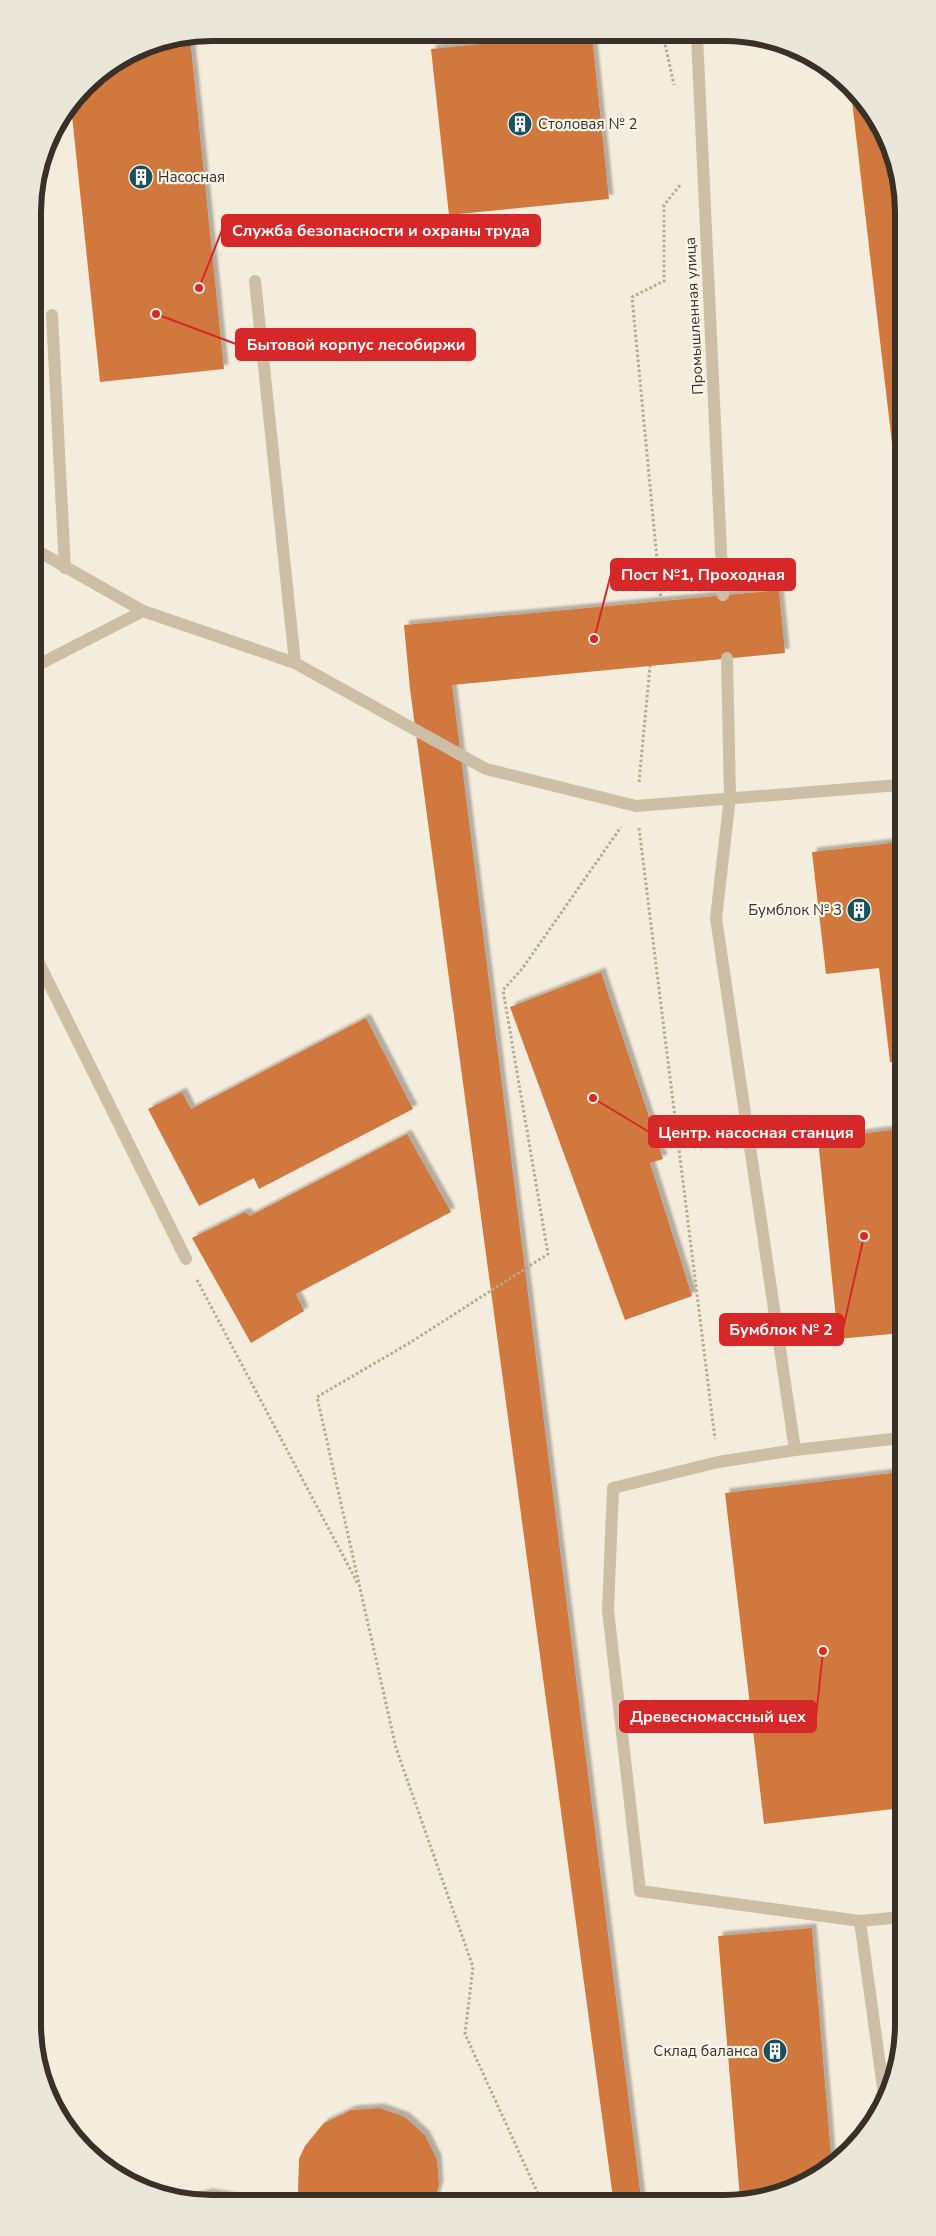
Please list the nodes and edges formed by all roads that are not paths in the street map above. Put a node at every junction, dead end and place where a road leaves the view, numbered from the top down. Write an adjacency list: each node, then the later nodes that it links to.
1 (697, 41): 6 (lane, Промышленная улица)
2 (255, 281): 10 (lane)
3 (52, 315): 5 (lane)
4 (42, 554): 5 (lane)
5 (65, 568): 7 (lane)
6 (723, 595)
7 (143, 611): 9 (lane); 10 (lane)
8 (727, 658): 12 (lane)
9 (42, 663)
10 (295, 663): 12 (lane)
11 (895, 785): 12 (lane)
12 (730, 797): 16 (lane)
13 (42, 968): 14 (lane)
14 (186, 1259)
15 (894, 1439): 16 (lane)
16 (795, 1450): 18 (lane)
17 (894, 1918): 18 (lane)
18 (860, 1921): 19 (lane)
19 (882, 2088)

